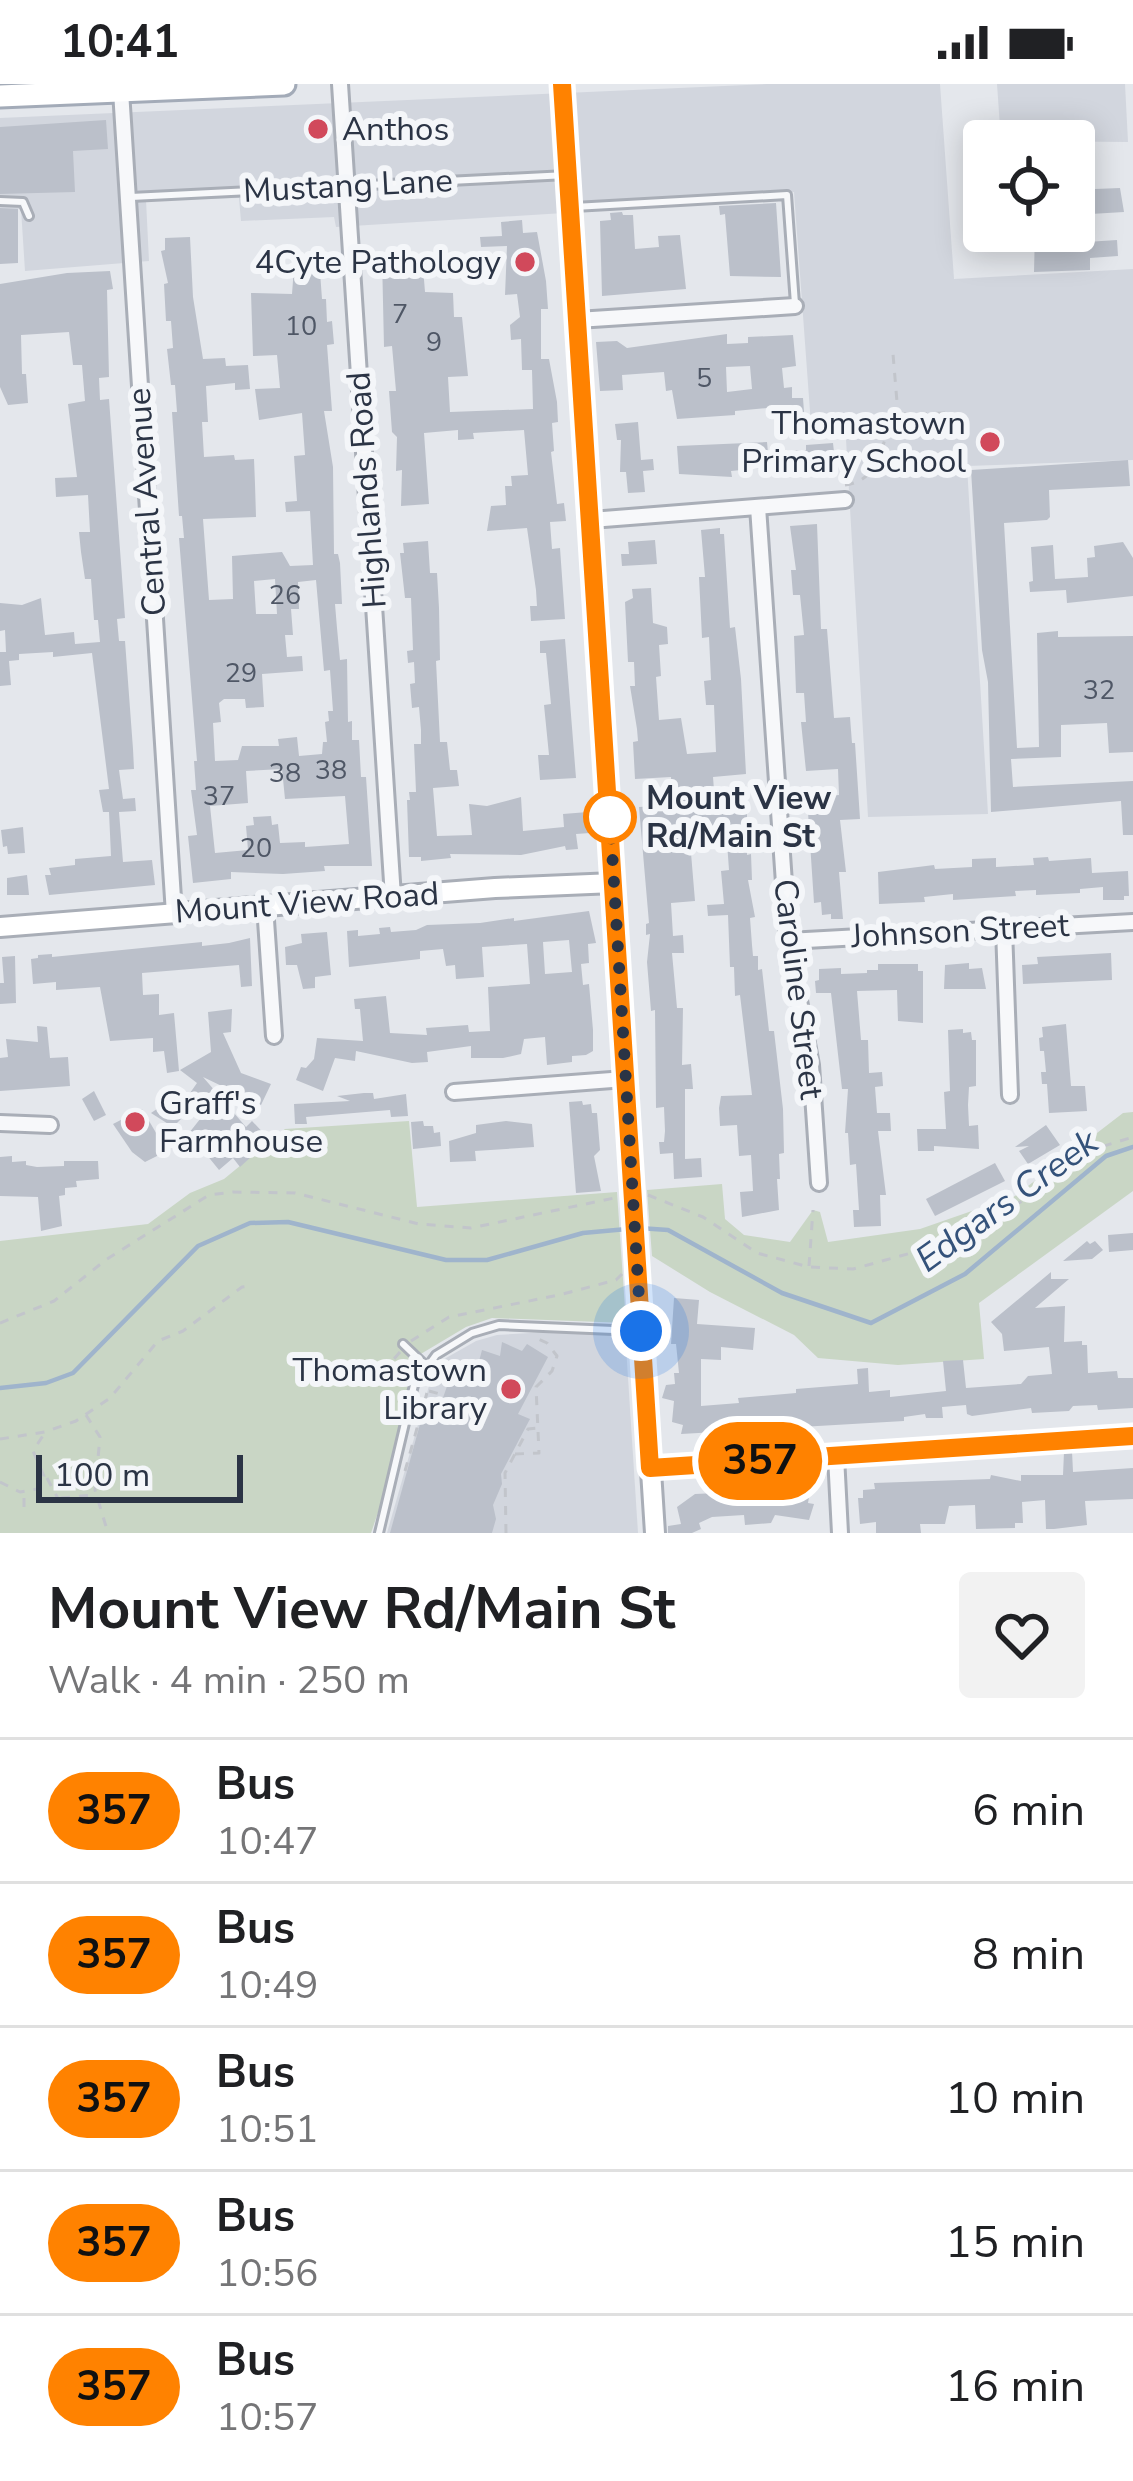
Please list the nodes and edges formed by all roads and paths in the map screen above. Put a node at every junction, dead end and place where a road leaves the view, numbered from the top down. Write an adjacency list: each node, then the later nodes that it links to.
1 (284, 84): 4 (main road)
2 (340, 84): 7 (street, Highlands Road)
3 (562, 84): 6 (street)
4 (121, 91): 5 (main road); 8 (street, Central Avenue)
5 (0, 96)
6 (568, 175): 7 (lane, Mustang Lane); 10 (street)
7 (348, 187): 8 (lane, Mustang Lane); 21 (street, Highlands Road)
8 (127, 197): 23 (street, Central Avenue)
9 (0, 202): 11 (lane)
10 (570, 207): 12 (lane); 13 (street)
11 (29, 216)
12 (795, 306): 13 (street)
13 (578, 320): 19 (street)
14 (893, 354): 16 (path)
15 (951, 412): 16 (path)
16 (898, 414): 17 (path)
17 (845, 492): 18 (street)
18 (758, 507): 19 (street); 27 (street, Caroline Street)
19 (592, 520): 20 (street)
20 (614, 883): 21 (street, Mount View Road); 29 (street)
21 (393, 896): 22 (street, Mount View Road)
22 (265, 906): 23 (street, Mount View Road); 28 (street)
23 (174, 914): 25 (street, Mount View Road)
24 (1133, 922): 26 (street, Johnson Street)
25 (0, 927)
26 (1004, 929): 27 (street, Johnson Street); 31 (street)
27 (788, 940): 35 (street, Caroline Street)
28 (274, 1036)
29 (625, 1079): 30 (street); 36 (street)
30 (454, 1092)
31 (1010, 1095)
32 (0, 1123): 33 (street)
33 (50, 1125)
34 (1133, 1137): 39 (path)
35 (819, 1183)
36 (633, 1206): 38 (street); 39 (path); 41 (path)
37 (813, 1210): 39 (path)
38 (630, 1252): 42 (street); 44 (path)
39 (808, 1268)
40 (250, 1286): 50 (path)
41 (0, 1323)
42 (641, 1331): 45 (lane); 57 (street)
43 (530, 1335): 51 (path)
44 (404, 1345): 45 (lane); 47 (path)
45 (425, 1365): 67 (lane)
46 (433, 1372): 48 (path)
47 (406, 1381)
48 (425, 1389): 49 (path); 59 (path)
49 (440, 1394)
50 (85, 1414): 52 (path); 62 (path)
51 (538, 1428): 55 (path); 55 (path)
52 (45, 1432): 54 (path); 58 (path)
53 (1133, 1436): 56 (street)
54 (0, 1439)
55 (515, 1454): 68 (path)
56 (836, 1456): 57 (street); 70 (street)
57 (650, 1468): 69 (street)
58 (43, 1471): 61 (path); 63 (path)
59 (405, 1472)
60 (0, 1482): 61 (path)
61 (24, 1492): 65 (path)
62 (96, 1495): 63 (path); 66 (path)
63 (59, 1498): 64 (path)
64 (62, 1506)
65 (24, 1507)
66 (108, 1533)
67 (379, 1533)
68 (506, 1533)
69 (655, 1533)
70 (840, 1533)

